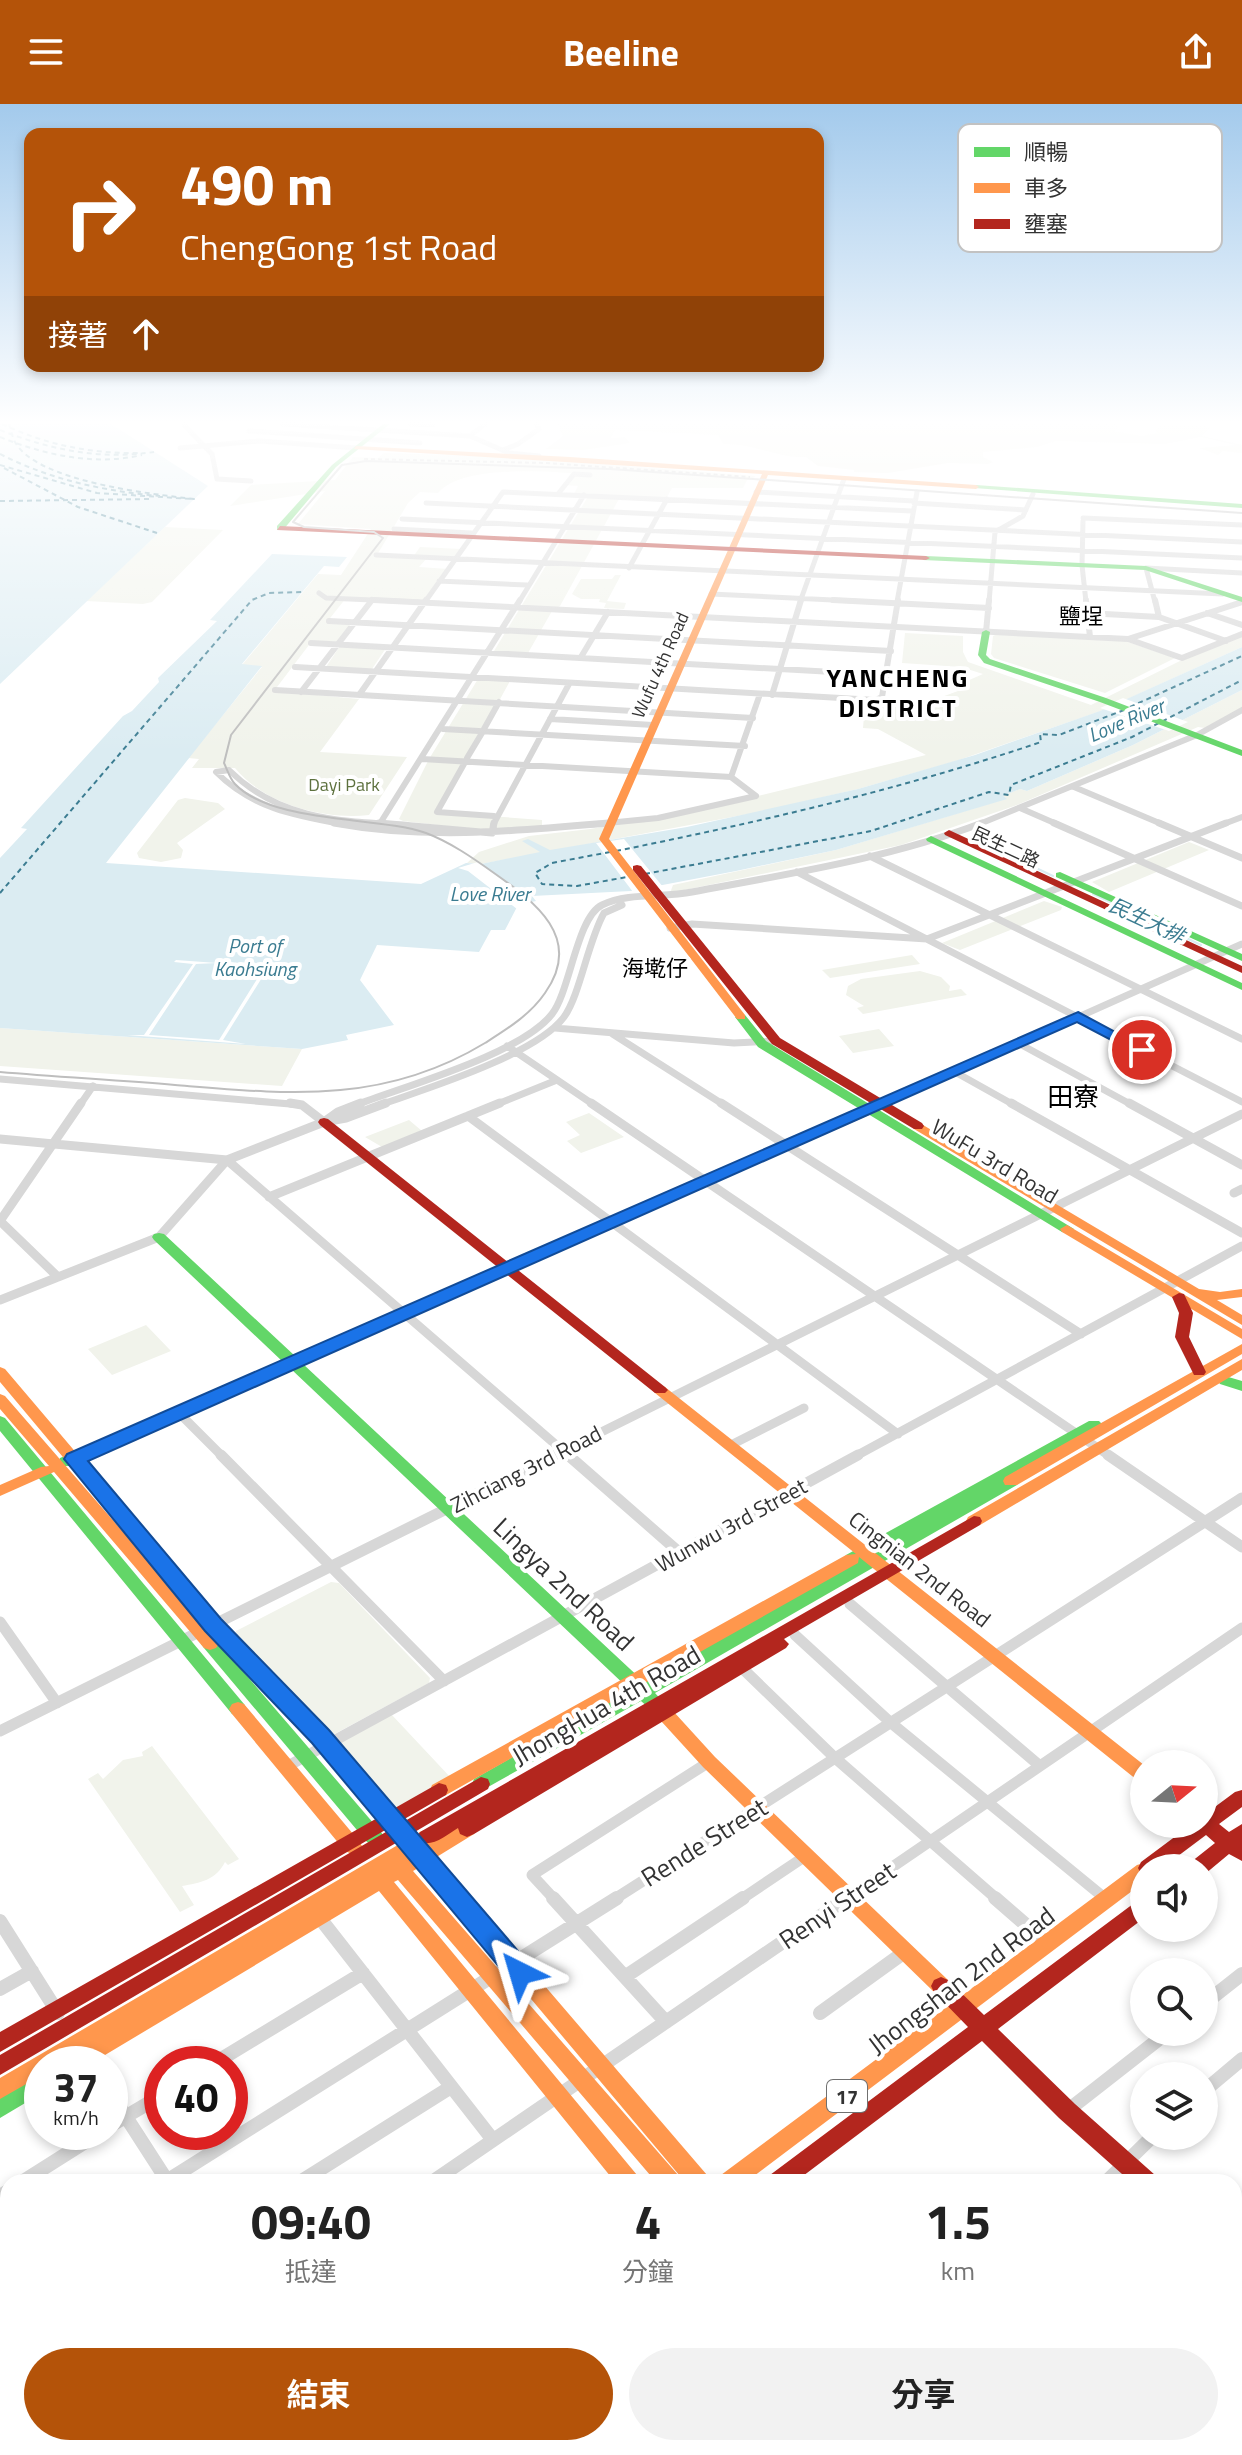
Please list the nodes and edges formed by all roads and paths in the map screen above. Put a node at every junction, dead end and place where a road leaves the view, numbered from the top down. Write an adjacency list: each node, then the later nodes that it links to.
1 (472, 534): 26 (street)
2 (554, 534): 3 (street)
3 (562, 534): 4 (street); 17 (street); 27 (street)
4 (568, 534)
5 (648, 534): 17 (street)
6 (731, 534): 7 (street)
7 (737, 534): 14 (street); 18 (street, Wufu 4th Road)
8 (822, 534): 14 (street)
9 (908, 534): 19 (street)
10 (996, 534): 21 (street)
11 (1074, 534): 12 (street)
12 (1082, 534): 15 (street); 24 (street)
13 (1167, 534): 15 (street)
14 (821, 538): 19 (street); 20 (street)
15 (1168, 538): 16 (street); 23 (street)
16 (1242, 542)
17 (641, 545): 18 (street); 28 (street)
18 (730, 549): 20 (street); 31 (street, Wufu 4th Road)
19 (905, 550): 20 (street); 21 (street); 35 (street)
20 (816, 554): 33 (street)
21 (994, 554): 24 (street); 37 (street)
22 (376, 555): 26 (street)
23 (1171, 555): 24 (street); 25 (street); 30 (street)
24 (1083, 558): 29 (street); 38 (street)
25 (1242, 558)
26 (457, 559): 27 (street); 34 (street)
27 (541, 563): 28 (street); 36 (street)
28 (629, 568): 31 (street)
29 (1146, 568): 30 (street); 40 (street); 42 (street)
30 (1174, 570): 32 (street)
31 (720, 572): 33 (street); 41 (street, Wufu 4th Road)
32 (1242, 573)
33 (808, 577): 35 (street); 43 (street)
34 (440, 581): 36 (street); 46 (street)
35 (900, 581): 37 (street); 47 (street)
36 (527, 585): 48 (street)
37 (992, 585): 38 (street); 49 (street)
38 (1086, 590): 40 (street); 51 (street)
39 (319, 593): 44 (street)
40 (1151, 593): 42 (street); 54 (street)
41 (711, 594): 43 (street); 53 (street, Wufu 4th Road)
42 (1223, 594): 45 (street)
43 (802, 599): 47 (street); 56 (street)
44 (372, 600): 46 (street); 57 (street)
45 (1242, 601): 52 (street)
46 (425, 603): 48 (street); 60 (street)
47 (896, 604): 49 (street); 61 (street)
48 (514, 608): 50 (street); 62 (street)
49 (989, 608): 63 (street)
50 (608, 612): 53 (street); 65 (street)
51 (1087, 613): 54 (street); 66 (street)
52 (1207, 613): 58 (street); 59 (street)
53 (702, 616): 56 (street); 68 (street, Wufu 4th Road)
54 (1159, 617): 58 (street)
55 (329, 621): 57 (street)
56 (796, 621): 61 (street); 72 (street)
57 (355, 623): 60 (street); 71 (street)
58 (1176, 623): 67 (street); 69 (street)
59 (1242, 625)
60 (409, 626): 62 (street); 73 (street)
61 (893, 627): 63 (street); 74 (street)
62 (500, 631): 65 (street); 75 (street)
63 (986, 632): 66 (street); 99 (street)
64 (1242, 634): 69 (street)
65 (595, 635): 68 (street); 76 (street)
66 (1090, 637): 67 (street)
67 (1128, 639): 69 (street)
68 (690, 640): 72 (street); 77 (street, Wufu 4th Road)
69 (1226, 641)
70 (311, 643): 71 (street)
71 (338, 645): 73 (street); 79 (street)
72 (789, 645): 74 (street); 80 (street)
73 (392, 648): 75 (street); 81 (street)
74 (891, 651): 82 (street)
75 (487, 653): 76 (street); 83 (street)
76 (581, 657): 77 (street)
77 (680, 663): 80 (street); 86 (street, Wufu 4th Road)
78 (295, 667): 79 (street)
79 (320, 668): 81 (street); 87 (street)
80 (782, 669): 82 (street); 90 (street)
81 (375, 672): 83 (street); 89 (street)
82 (887, 675): 90 (street)
83 (472, 678): 84 (street); 91 (street)
84 (569, 684): 86 (street); 93 (street)
85 (275, 690): 87 (street)
86 (668, 690): 88 (street); 97 (street, Wufu 4th Road)
87 (301, 692): 89 (street)
88 (760, 694): 90 (street); 95 (street)
89 (359, 695): 91 (street)
90 (772, 695)
91 (459, 701): 92 (street); 98 (street)
92 (499, 702): 93 (street); 111 (street)
93 (557, 707): 96 (street); 97 (street)
94 (1242, 710): 99 (street)
95 (753, 718): 97 (street); 102 (street)
96 (550, 719): 97 (street); 100 (street)
97 (655, 719): 101 (street, Wufu 4th Road)
98 (443, 729): 100 (street); 105 (street)
99 (1200, 733): 103 (street); 104 (street); 109 (street)
100 (543, 734): 101 (street); 106 (street)
101 (647, 740): 102 (street); 107 (street, Wufu 4th Road)
102 (745, 746): 108 (street)
103 (1242, 746)
104 (1242, 753)
105 (422, 759): 106 (street); 113 (street)
106 (526, 765): 107 (street); 115 (street)
107 (633, 771): 108 (street); 114 (street, Wufu 4th Road)
108 (731, 777): 114 (street)
109 (1074, 787): 110 (street); 117 (street)
110 (1020, 808): 116 (street); 120 (street)
111 (494, 816)
112 (1242, 817): 117 (street)
113 (379, 826): 113 (street); 115 (street)
114 (609, 832): 115 (street); 123 (street, WuFu 3rd Road)
115 (492, 833)
116 (946, 834): 118 (street); 122 (street); 122 (street)
117 (1194, 837): 119 (street); 120 (street)
118 (870, 856): 121 (street); 125 (street)
119 (1242, 858)
120 (1135, 859): 122 (street); 124 (street)
121 (797, 872): 123 (street); 127 (street)
122 (1060, 888): 125 (street); 129 (street); 129 (street)
123 (651, 893): 126 (street, WuFu 3rd Road); 136 (street); 137 (street)
124 (1242, 906)
125 (990, 915): 127 (street); 134 (street)
126 (676, 927): 127 (street); 139 (street, WuFu 3rd Road)
127 (927, 939): 135 (street)
128 (1242, 944): 129 (street)
129 (1210, 958): 130 (street); 131 (street); 132 (street); 133 (street); 134 (street)
130 (1242, 958)
131 (1242, 970)
132 (1242, 977)
133 (1242, 987)
134 (1140, 989): 135 (street); 140 (street)
135 (1078, 1017): 141 (street); 147 (street)
136 (545, 1023): 137 (street); 142 (street)
137 (558, 1026): 138 (street); 139 (street); 142 (street)
138 (611, 1033): 139 (street); 155 (street)
139 (766, 1039): 148 (street, WuFu 3rd Road)
140 (1242, 1039)
141 (1018, 1043): 143 (street); 152 (street)
142 (510, 1049): 145 (street); 151 (street)
143 (955, 1072): 148 (street); 159 (street)
144 (0, 1079): 146 (street)
145 (557, 1080): 150 (street); 160 (street)
146 (93, 1086): 151 (street); 154 (street)
147 (1242, 1102)
148 (875, 1108): 155 (street); 162 (street, WuFu 3rd Road)
149 (1242, 1114): 152 (street, Zihciang 3rd Road)
150 (468, 1116): 156 (street); 164 (street)
151 (324, 1122): 156 (street); 157 (street)
152 (1192, 1138): 158 (street); 159 (street, Zihciang 3rd Road)
153 (0, 1139): 154 (street)
154 (55, 1144): 157 (street); 163 (street)
155 (789, 1145): 160 (street); 168 (street)
156 (368, 1156): 161 (street); 169 (street)
157 (227, 1160): 161 (street); 166 (street)
158 (1242, 1165)
159 (1130, 1170): 162 (street, Zihciang 3rd Road); 165 (street)
160 (706, 1182): 164 (street); 173 (street)
161 (269, 1197): 175 (street)
162 (1046, 1211): 168 (street, Zihciang 3rd Road); 171 (street, WuFu 3rd Road)
163 (0, 1221): 170 (street)
164 (612, 1223): 169 (street); 179 (street)
165 (1242, 1233)
166 (159, 1237): 170 (street); 181 (street, Lingya 2nd Road)
167 (1242, 1246): 171 (street, Wunwu 3rd Street)
168 (957, 1256): 173 (street, Zihciang 3rd Road); 177 (street)
169 (506, 1269): 175 (street); 188 (street, Cingnian 2nd Road)
170 (58, 1277): 174 (street)
171 (1178, 1289): 172 (street); 176 (street, WuFu 3rd Road); 177 (street, Wunwu 3rd Street); 178 (street, WuFu 3rd Road); 183 (street)
172 (1242, 1293)
173 (875, 1297): 179 (street, Zihciang 3rd Road); 185 (street)
174 (0, 1300)
175 (405, 1315): 181 (street); 196 (street)
176 (1242, 1321)
177 (1081, 1334): 185 (street, Wunwu 3rd Street)
178 (1242, 1335)
179 (776, 1344): 188 (street, Zihciang 3rd Road); 193 (street)
180 (1242, 1348): 183 (street, JhongHua 4th Road)
181 (294, 1363): 191 (street); 203 (street, Lingya 2nd Road)
182 (1241, 1365): 186 (street, JhongHua 4th Road); 194 (street, JhongHua 4th Road)
183 (1198, 1369): 194 (street, JhongHua 4th Road)
184 (0, 1372): 197 (street)
185 (997, 1380): 193 (street, Wunwu 3rd Street); 194 (street)
186 (1225, 1381): 187 (street); 194 (street, JhongHua 4th Road)
187 (1242, 1386)
188 (668, 1398): 195 (street, Cingnian 2nd Road); 196 (street, Zihciang 3rd Road)
189 (0, 1399): 198 (street)
190 (804, 1408): 195 (street)
191 (180, 1414): 197 (street); 208 (street)
192 (0, 1421): 199 (street)
193 (898, 1434): 201 (street, Wunwu 3rd Street)
194 (1090, 1444): 204 (street); 207 (street, JhongHua 4th Road); 209 (street, JhongHua 4th Road)
195 (729, 1446): 201 (street, Cingnian 2nd Road)
196 (562, 1451): 203 (street, Zihciang 3rd Road); 206 (street)
197 (75, 1459): 198 (street); 213 (street)
198 (57, 1466): 199 (street); 215 (street)
199 (42, 1473): 200 (street); 217 (street)
200 (0, 1491)
201 (789, 1493): 206 (street, Wunwu 3rd Street); 207 (street, Cingnian 2nd Road)
202 (1242, 1498): 204 (street, Rende Street)
203 (447, 1508): 208 (street, Zihciang 3rd Road); 211 (street, Lingya 2nd Road)
204 (1205, 1522): 205 (street); 218 (street, Rende Street)
205 (1242, 1547)
206 (680, 1553): 211 (street, Wunwu 3rd Street)
207 (868, 1557): 209 (street, Cingnian 2nd Road); 221 (street, JhongHua 4th Road)
208 (331, 1566): 213 (street, Zihciang 3rd Road); 220 (street)
209 (892, 1575): 210 (street, JhongHua 4th Road); 218 (street, Cingnian 2nd Road); 224 (street, JhongHua 4th Road)
210 (850, 1604): 216 (street, JhongHua 4th Road); 222 (street)
211 (563, 1617): 220 (street, Wunwu 3rd Street); 221 (street, Lingya 2nd Road)
212 (0, 1622): 223 (street)
213 (213, 1625): 215 (street, Zihciang 3rd Road); 228 (street)
214 (1242, 1628): 227 (street, Renyi Street)
215 (198, 1632): 217 (street, Zihciang 3rd Road); 229 (street)
216 (795, 1635): 219 (street, JhongHua 4th Road); 225 (street)
217 (182, 1641): 223 (street, Zihciang 3rd Road); 234 (street)
218 (994, 1656): 222 (street, Rende Street); 227 (street, Cingnian 2nd Road)
219 (741, 1667): 224 (street, JhongHua 4th Road); 230 (street)
220 (444, 1681): 228 (street, Wunwu 3rd Street)
221 (638, 1687): 224 (street, Lingya 2nd Road); 239 (street, JhongHua 4th Road); 241 (street, JhongHua 4th Road)
222 (944, 1687): 225 (street, Rende Street); 233 (street)
223 (57, 1703): 226 (street, Zihciang 3rd Road)
224 (660, 1708): 231 (street, Lingya 2nd Road); 249 (street, JhongHua 4th Road)
225 (890, 1722): 230 (street, Rende Street); 236 (street)
226 (0, 1731)
227 (1090, 1732): 232 (street, Cingnian 2nd Road); 233 (street, Renyi Street)
228 (328, 1745): 229 (street, Wunwu 3rd Street); 239 (street)
229 (305, 1757): 234 (street, Wunwu 3rd Street); 240 (street)
230 (834, 1757): 237 (street, Rende Street); 246 (street)
231 (709, 1762): 237 (street, Lingya 2nd Road); 263 (street)
232 (1130, 1764)
233 (1040, 1766): 236 (street, Renyi Street)
234 (286, 1767): 245 (street)
235 (1242, 1797): 238 (street, Jhongshan 2nd Road / 17)
236 (986, 1803): 246 (street, Renyi Street); 259 (street)
237 (758, 1809): 254 (street, Lingya 2nd Road); 263 (street, Rende Street)
238 (1218, 1814)
239 (390, 1818): 240 (street, JhongHua 4th Road); 241 (street)
240 (368, 1830): 245 (street, JhongHua 4th Road); 247 (street)
241 (401, 1831): 247 (street, JhongHua 4th Road); 249 (street)
242 (1242, 1832): 248 (street)
243 (1218, 1834): 248 (street)
244 (1186, 1838): 251 (street, Jhongshan 2nd Road / 17)
245 (349, 1841): 253 (street); 276 (street, JhongHua 4th Road)
246 (929, 1842): 258 (street, Renyi Street); 264 (street)
247 (379, 1843): 253 (street, JhongHua 4th Road); 255 (street)
248 (1229, 1843): 250 (street); 252 (street)
249 (418, 1850): 255 (street, JhongHua 4th Road); 266 (street)
250 (1242, 1853)
251 (1166, 1854)
252 (1215, 1854)
253 (360, 1855): 256 (street); 279 (street, JhongHua 4th Road)
254 (807, 1855): 258 (street, Lingya 2nd Road); 271 (street)
255 (396, 1863): 256 (street, JhongHua 4th Road); 269 (street)
256 (376, 1875): 260 (street, JhongHua 4th Road); 272 (street); 284 (street, JhongHua 4th Road)
257 (1130, 1882): 259 (street, Jhongshan 2nd Road / 17)
258 (851, 1896): 265 (street, Lingya 2nd Road); 278 (street, Renyi Street)
259 (1107, 1900): 264 (street, Jhongshan 2nd Road / 17)
260 (319, 1917): 268 (street); 285 (street, JhongHua 4th Road)
261 (1130, 1917): 280 (street, 17)
262 (0, 1922): 267 (street)
263 (575, 1922): 266 (street, Rende Street); 271 (street)
264 (1048, 1944): 275 (street, Jhongshan 2nd Road / 17)
265 (906, 1951): 275 (street, Lingya 2nd Road); 277 (street)
266 (511, 1962): 269 (street, Rende Street); 290 (street)
267 (32, 1971): 273 (street); 276 (street)
268 (363, 1973): 281 (street); 286 (street)
269 (493, 1974): 272 (street, Rende Street); 293 (street)
270 (1242, 1974): 274 (street)
271 (626, 1976): 278 (street)
272 (471, 1988): 281 (street, Rende Street); 297 (street)
273 (0, 1989)
274 (1218, 1993)
275 (963, 2007): 280 (street, Lingya 2nd Road); 313 (street, Jhongshan 2nd Road / 17)
276 (56, 2009): 279 (street); 282 (street, JhongHua 4th Road)
277 (820, 2013)
278 (666, 2022): 290 (street, Renyi Street)
279 (66, 2025): 283 (street); 289 (street, JhongHua 4th Road)
280 (982, 2027): 299 (street, Lingya 2nd Road); 314 (street, 17)
281 (406, 2029): 294 (street); 307 (street, Rende Street)
282 (0, 2043)
283 (80, 2046)
284 (98, 2046)
285 (99, 2046)
286 (243, 2046)
287 (1150, 2046): 299 (street)
288 (1242, 2059): 292 (street)
289 (0, 2066)
290 (600, 2067): 293 (street, Renyi Street); 312 (street)
291 (24, 2079): 295 (street, JhongHua 4th Road)
292 (1218, 2079)
293 (581, 2080): 297 (street, Renyi Street); 311 (street)
294 (451, 2087): 301 (street); 308 (street)
295 (0, 2089)
296 (24, 2093): 298 (street)
297 (557, 2096): 301 (street, Renyi Street); 310 (street)
298 (0, 2108)
299 (1067, 2111): 304 (street, Lingya 2nd Road)
300 (128, 2119): 306 (street)
301 (493, 2140): 309 (street, Renyi Street)
302 (73, 2150): 305 (street)
303 (1137, 2150): 304 (street)
304 (1124, 2161): 315 (street); 316 (street, Lingya 2nd Road)
305 (35, 2174)
306 (162, 2174)
307 (179, 2174)
308 (313, 2174)
309 (444, 2174)
310 (622, 2174)
311 (663, 2174)
312 (692, 2174)
313 (740, 2174)
314 (789, 2174)
315 (1113, 2174)
316 (1138, 2174)

